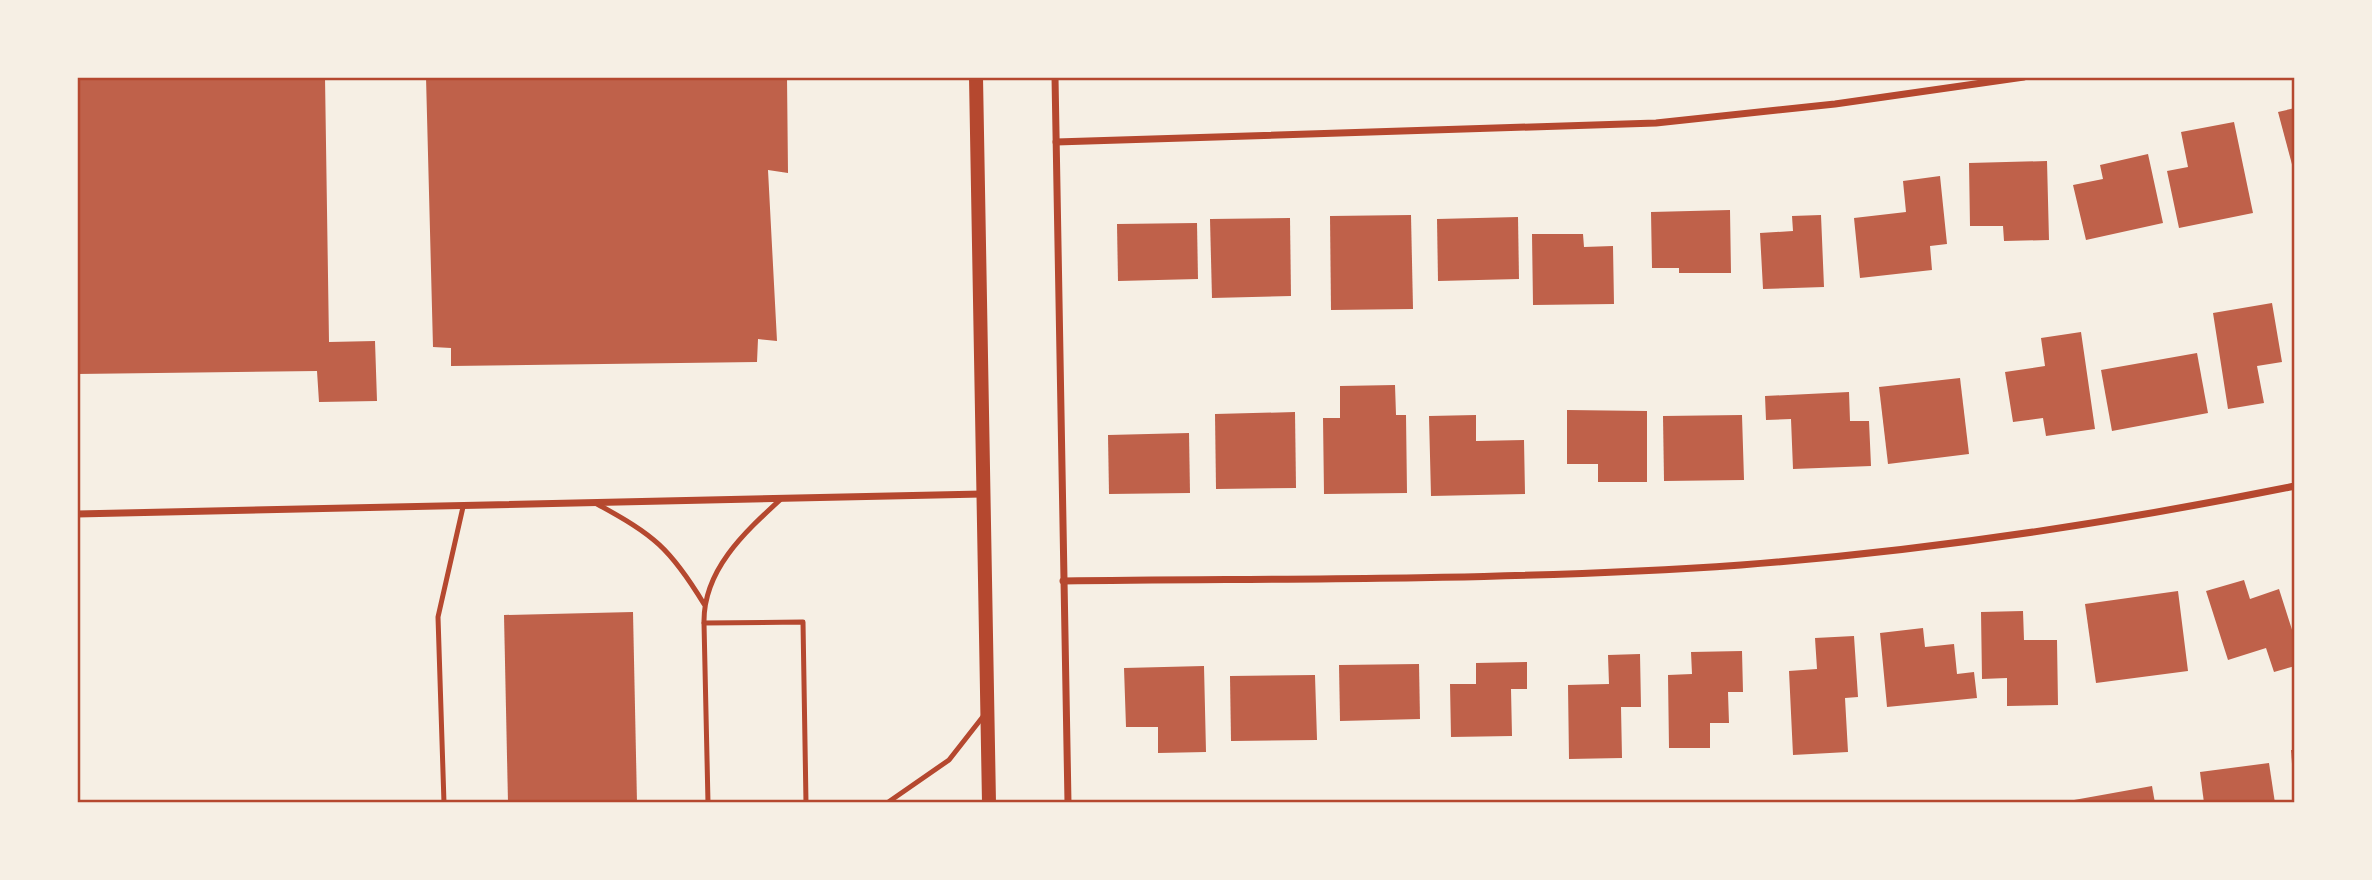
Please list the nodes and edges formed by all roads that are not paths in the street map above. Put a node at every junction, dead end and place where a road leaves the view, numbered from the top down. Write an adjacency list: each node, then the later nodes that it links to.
1 (976, 77): 6 (main road)
2 (1055, 77): 4 (street)
3 (2024, 77): 4 (street)
4 (1056, 142): 11 (street)
5 (2295, 486): 11 (street)
6 (982, 495): 7 (street); 14 (main road)
7 (781, 499): 8 (street); 12 (lane)
8 (597, 504): 9 (street); 12 (lane)
9 (463, 507): 10 (street); 15 (lane)
10 (77, 514)
11 (1063, 581): 20 (street)
12 (704, 604): 13 (lane)
13 (704, 623): 16 (lane); 17 (lane)
14 (987, 712): 18 (lane); 19 (main road)
15 (444, 803)
16 (708, 803)
17 (806, 803)
18 (887, 803)
19 (989, 803)
20 (1068, 803)

